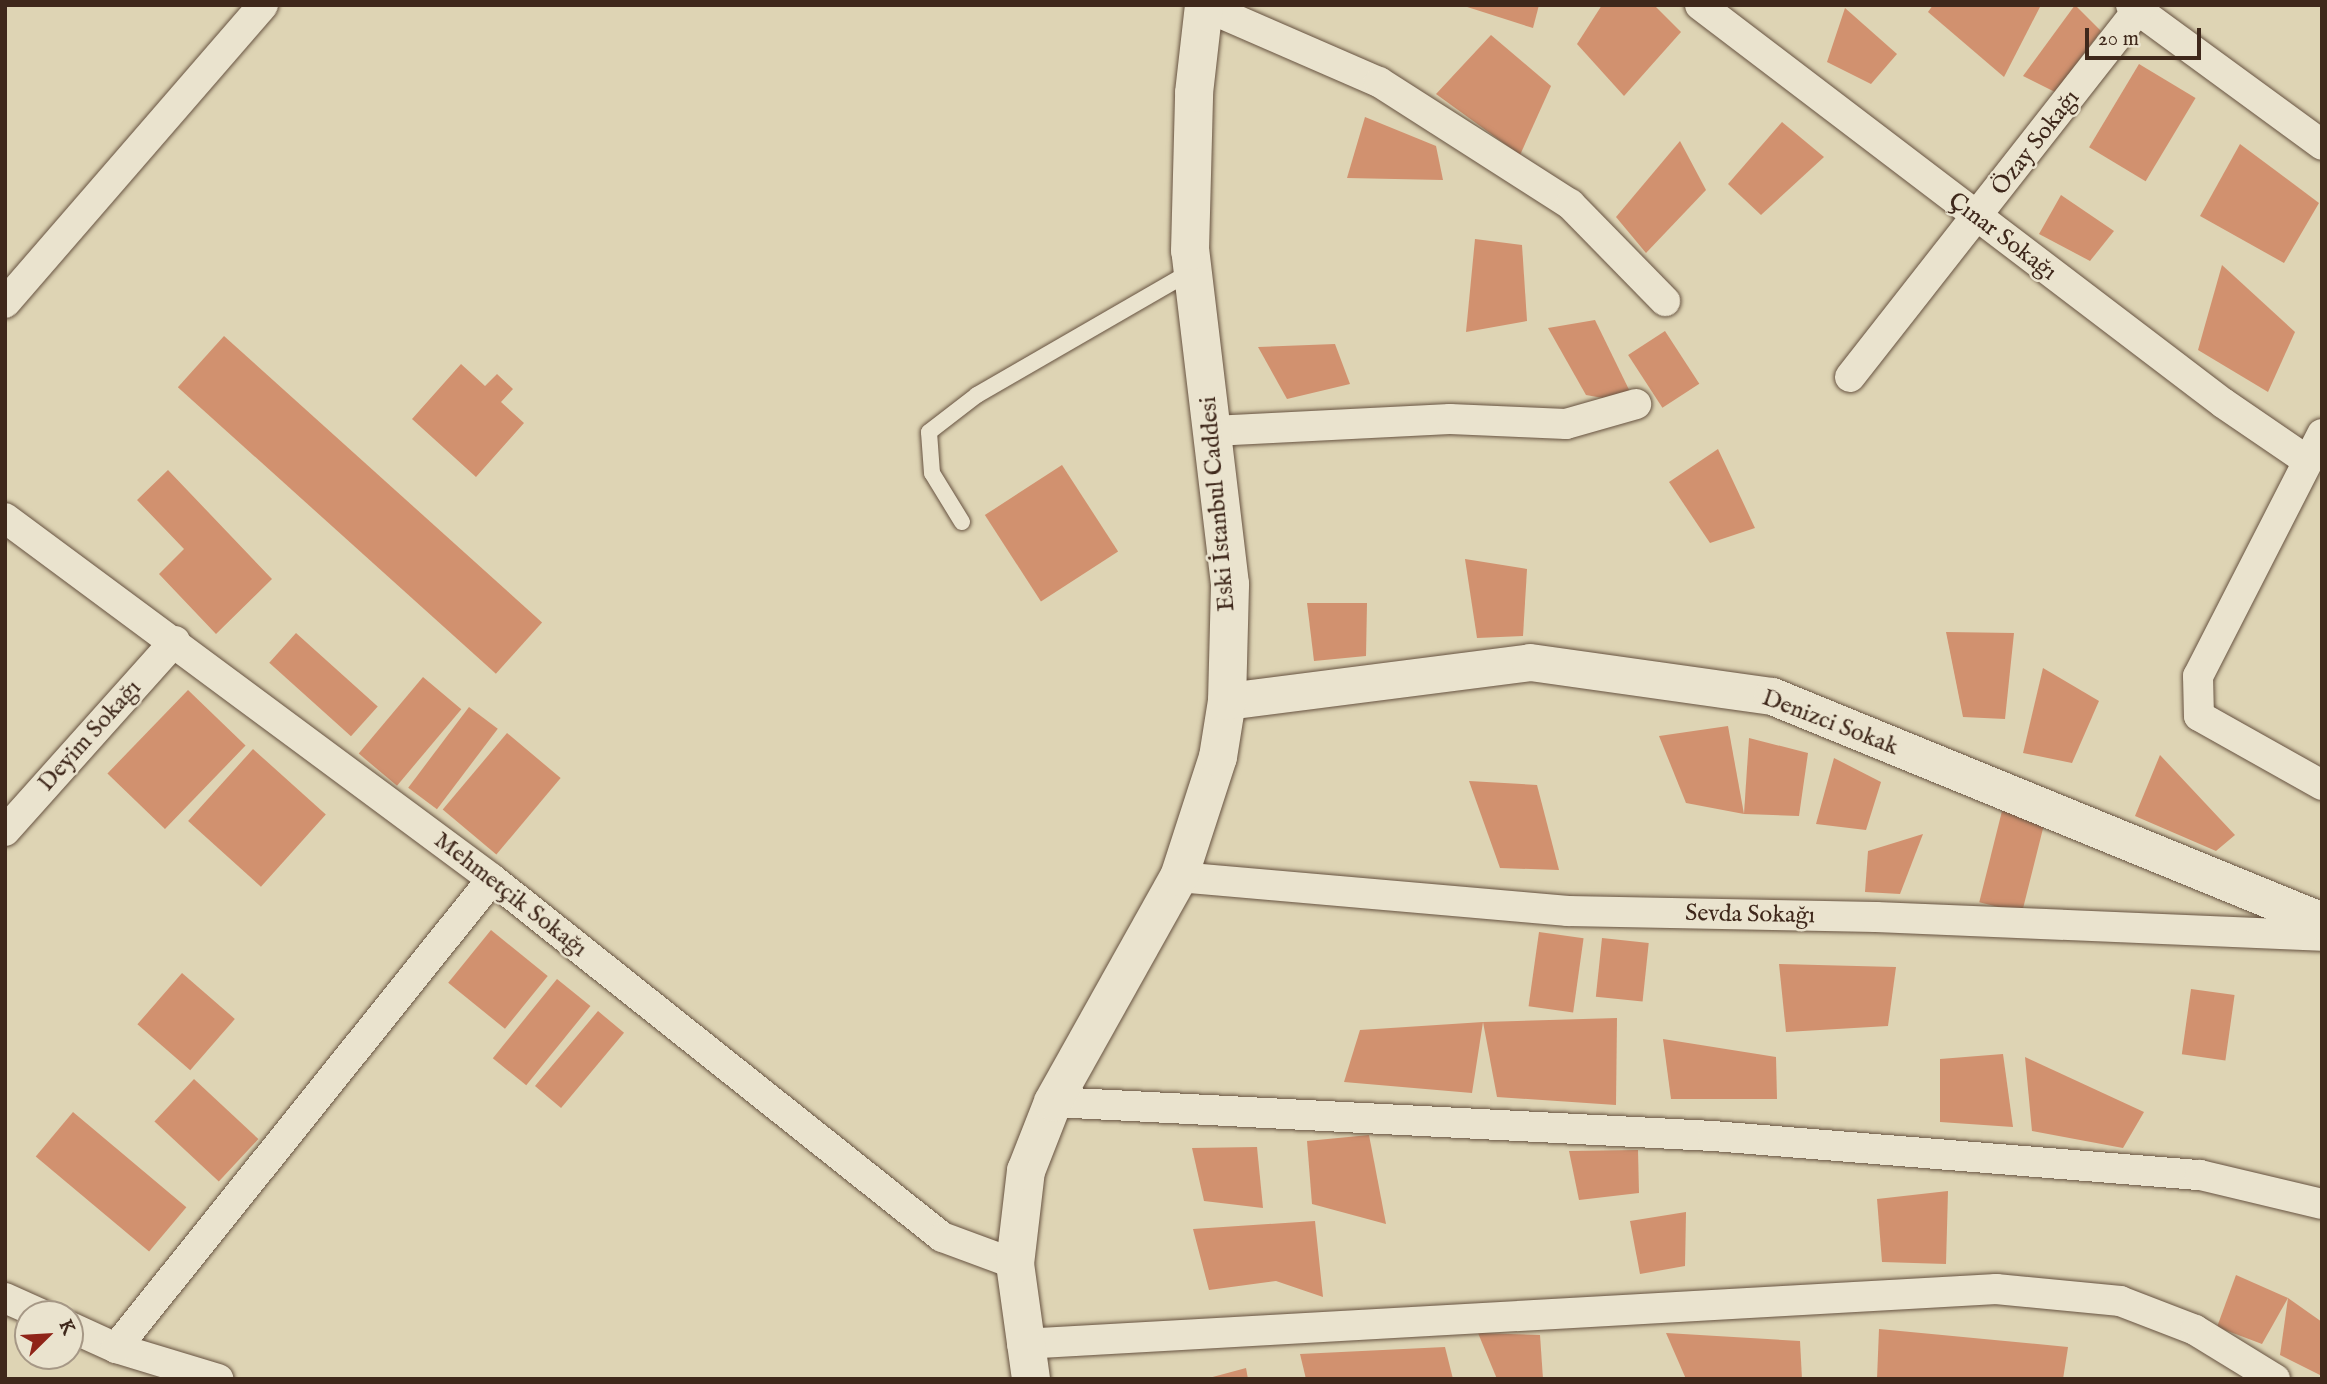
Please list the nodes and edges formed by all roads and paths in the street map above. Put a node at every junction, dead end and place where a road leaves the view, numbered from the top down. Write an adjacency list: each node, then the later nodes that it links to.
1 (264, 5): 9 (street)
2 (1700, 5): 6 (street, Çınar Sokağı)
3 (1204, 6): 7 (main road, Eski İstanbul Caddesi); 8 (street)
4 (2137, 7): 5 (street); 6 (street, Özay Sokağı)
5 (2322, 145)
6 (1977, 218): 10 (street, Özay Sokağı); 14 (street, Çınar Sokağı)
7 (1193, 271): 12 (main road, Eski İstanbul Caddesi); 16 (lane)
8 (1665, 301)
9 (5, 303)
10 (1850, 377)
11 (1636, 404): 12 (street)
12 (1213, 431): 18 (main road, Eski İstanbul Caddesi)
13 (2322, 434): 14 (street)
14 (2311, 470): 19 (street)
15 (5, 518): 17 (street, Mehmetçik Sokağı)
16 (962, 522)
17 (175, 641): 20 (street, Deyim Sokağı); 22 (street, Mehmetçik Sokağı)
18 (1227, 701): 21 (main road, Eski İstanbul Caddesi); 23 (street, Denizci Sokak)
19 (2322, 785)
20 (5, 831)
21 (1179, 877): 24 (street, Sevda Sokağı); 25 (main road, Eski İstanbul Caddesi)
22 (492, 879): 27 (street, Mehmetçik Sokağı); 29 (street)
23 (2322, 921)
24 (2322, 936)
25 (1053, 1102): 26 (street); 27 (main road, Eski İstanbul Caddesi)
26 (2322, 1204)
27 (1015, 1264): 30 (main road, Eski İstanbul Caddesi)
28 (84, 1333): 29 (street)
29 (116, 1348): 31 (street)
30 (1026, 1361): 32 (street)
31 (218, 1379)
32 (2275, 1379)

